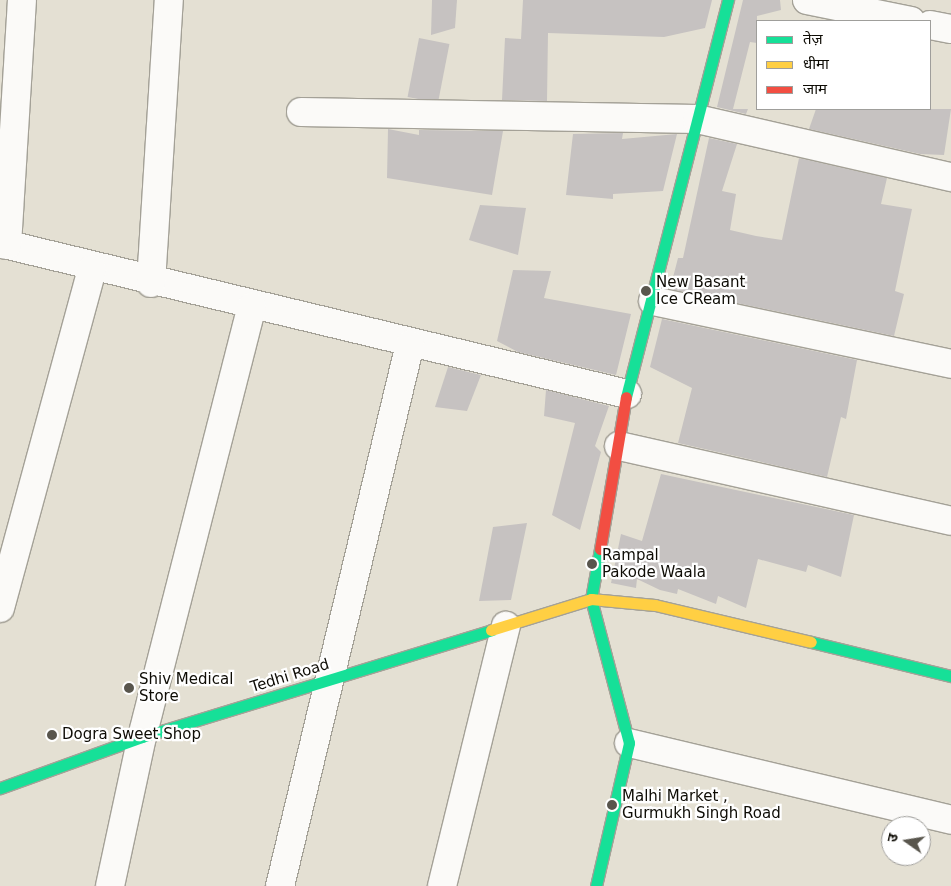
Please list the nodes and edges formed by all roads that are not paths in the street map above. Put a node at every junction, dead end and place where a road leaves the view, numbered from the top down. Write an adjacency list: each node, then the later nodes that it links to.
1 (22, 0): 11 (street)
2 (169, 0): 13 (street)
3 (728, 0): 9 (street)
4 (807, 0): 5 (street)
5 (906, 20)
6 (931, 25): 7 (street)
7 (951, 29)
8 (302, 112): 9 (street)
9 (697, 119): 10 (street); 14 (street)
10 (951, 177)
11 (3, 244): 12 (street)
12 (92, 269): 13 (street); 22 (street)
13 (150, 283): 15 (street)
14 (653, 301): 17 (street); 18 (street)
15 (252, 307): 16 (street); 26 (street)
16 (410, 344): 18 (street); 25 (street)
17 (951, 364)
18 (626, 394): 19 (street)
19 (619, 446): 20 (street); 21 (street)
20 (951, 521)
21 (590, 599): 23 (street, Tedhi Road); 24 (street); 27 (street)
22 (0, 608)
23 (506, 626): 25 (street, Tedhi Road); 32 (street)
24 (951, 676)
25 (330, 679): 26 (street, Tedhi Road); 31 (street)
26 (142, 737): 28 (street, Tedhi Road); 30 (street)
27 (629, 742): 29 (street); 33 (street)
28 (0, 788)
29 (951, 820)
30 (110, 886)
31 (280, 886)
32 (442, 886)
33 (596, 886)

